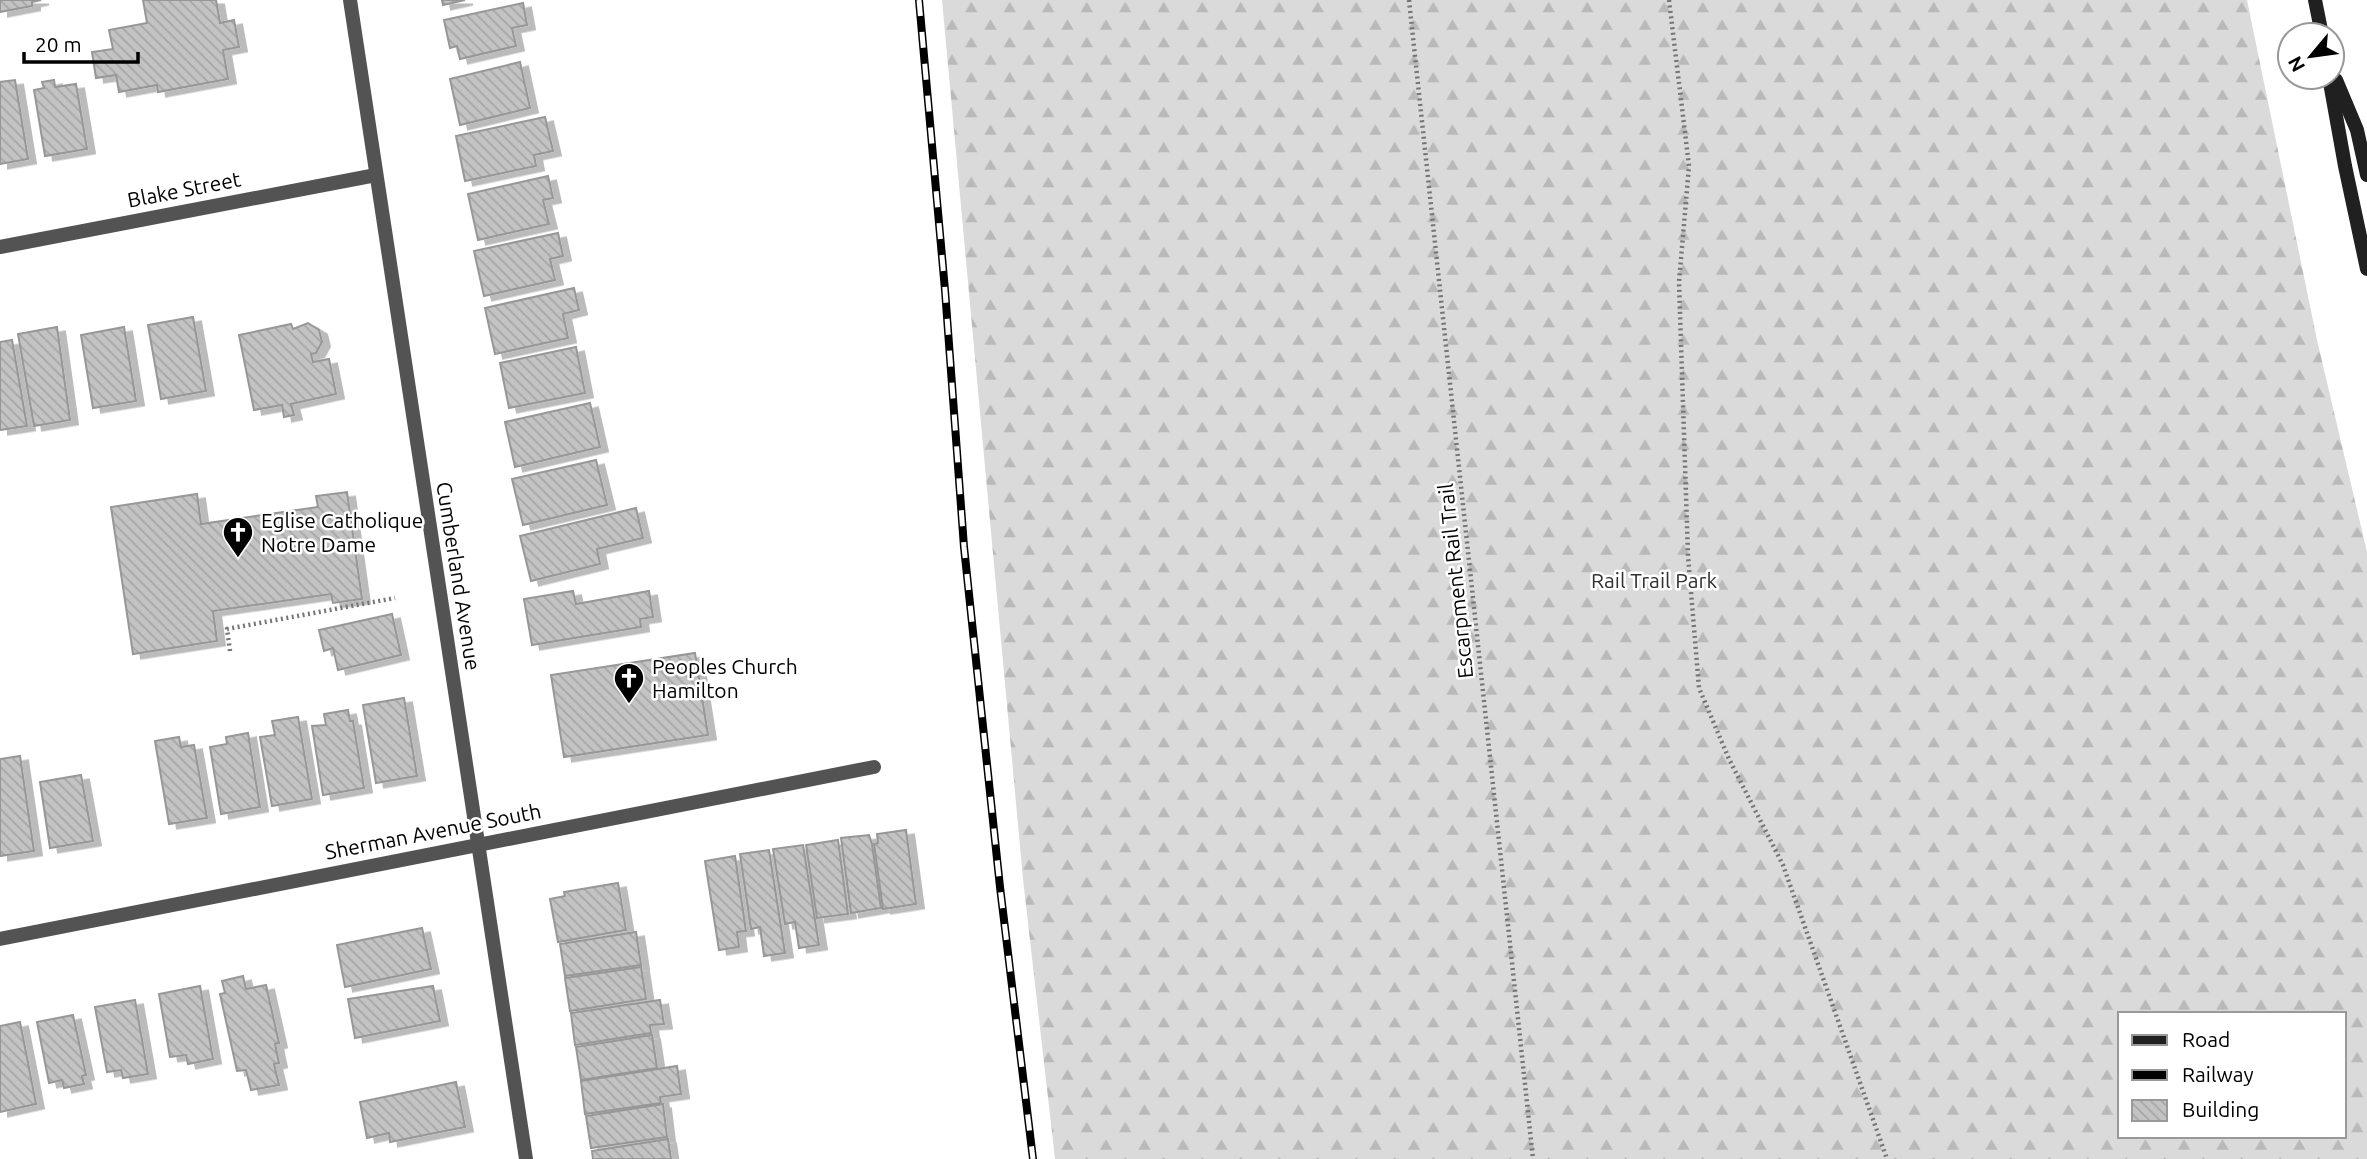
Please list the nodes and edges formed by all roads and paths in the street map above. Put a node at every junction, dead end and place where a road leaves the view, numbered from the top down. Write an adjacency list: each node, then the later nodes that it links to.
1 (350, 0): 8 (street, Cumberland Avenue)
2 (1409, 0): 18 (path, Escarpment Rail Trail)
3 (1670, 0): 19 (path)
4 (2315, 0): 5 (main road)
5 (2319, 21)
6 (2332, 91): 11 (main road)
7 (2340, 91): 9 (main road)
8 (376, 174): 10 (street, Blake Street); 15 (street, Cumberland Avenue)
9 (2367, 175)
10 (0, 247)
11 (2367, 269)
12 (395, 598): 13 (path)
13 (230, 651)
14 (874, 767): 15 (street, Sherman Avenue South)
15 (477, 844): 16 (street, Sherman Avenue South); 17 (street, Cumberland Avenue)
16 (0, 939)
17 (526, 1159)
18 (1533, 1159)
19 (1887, 1159)

